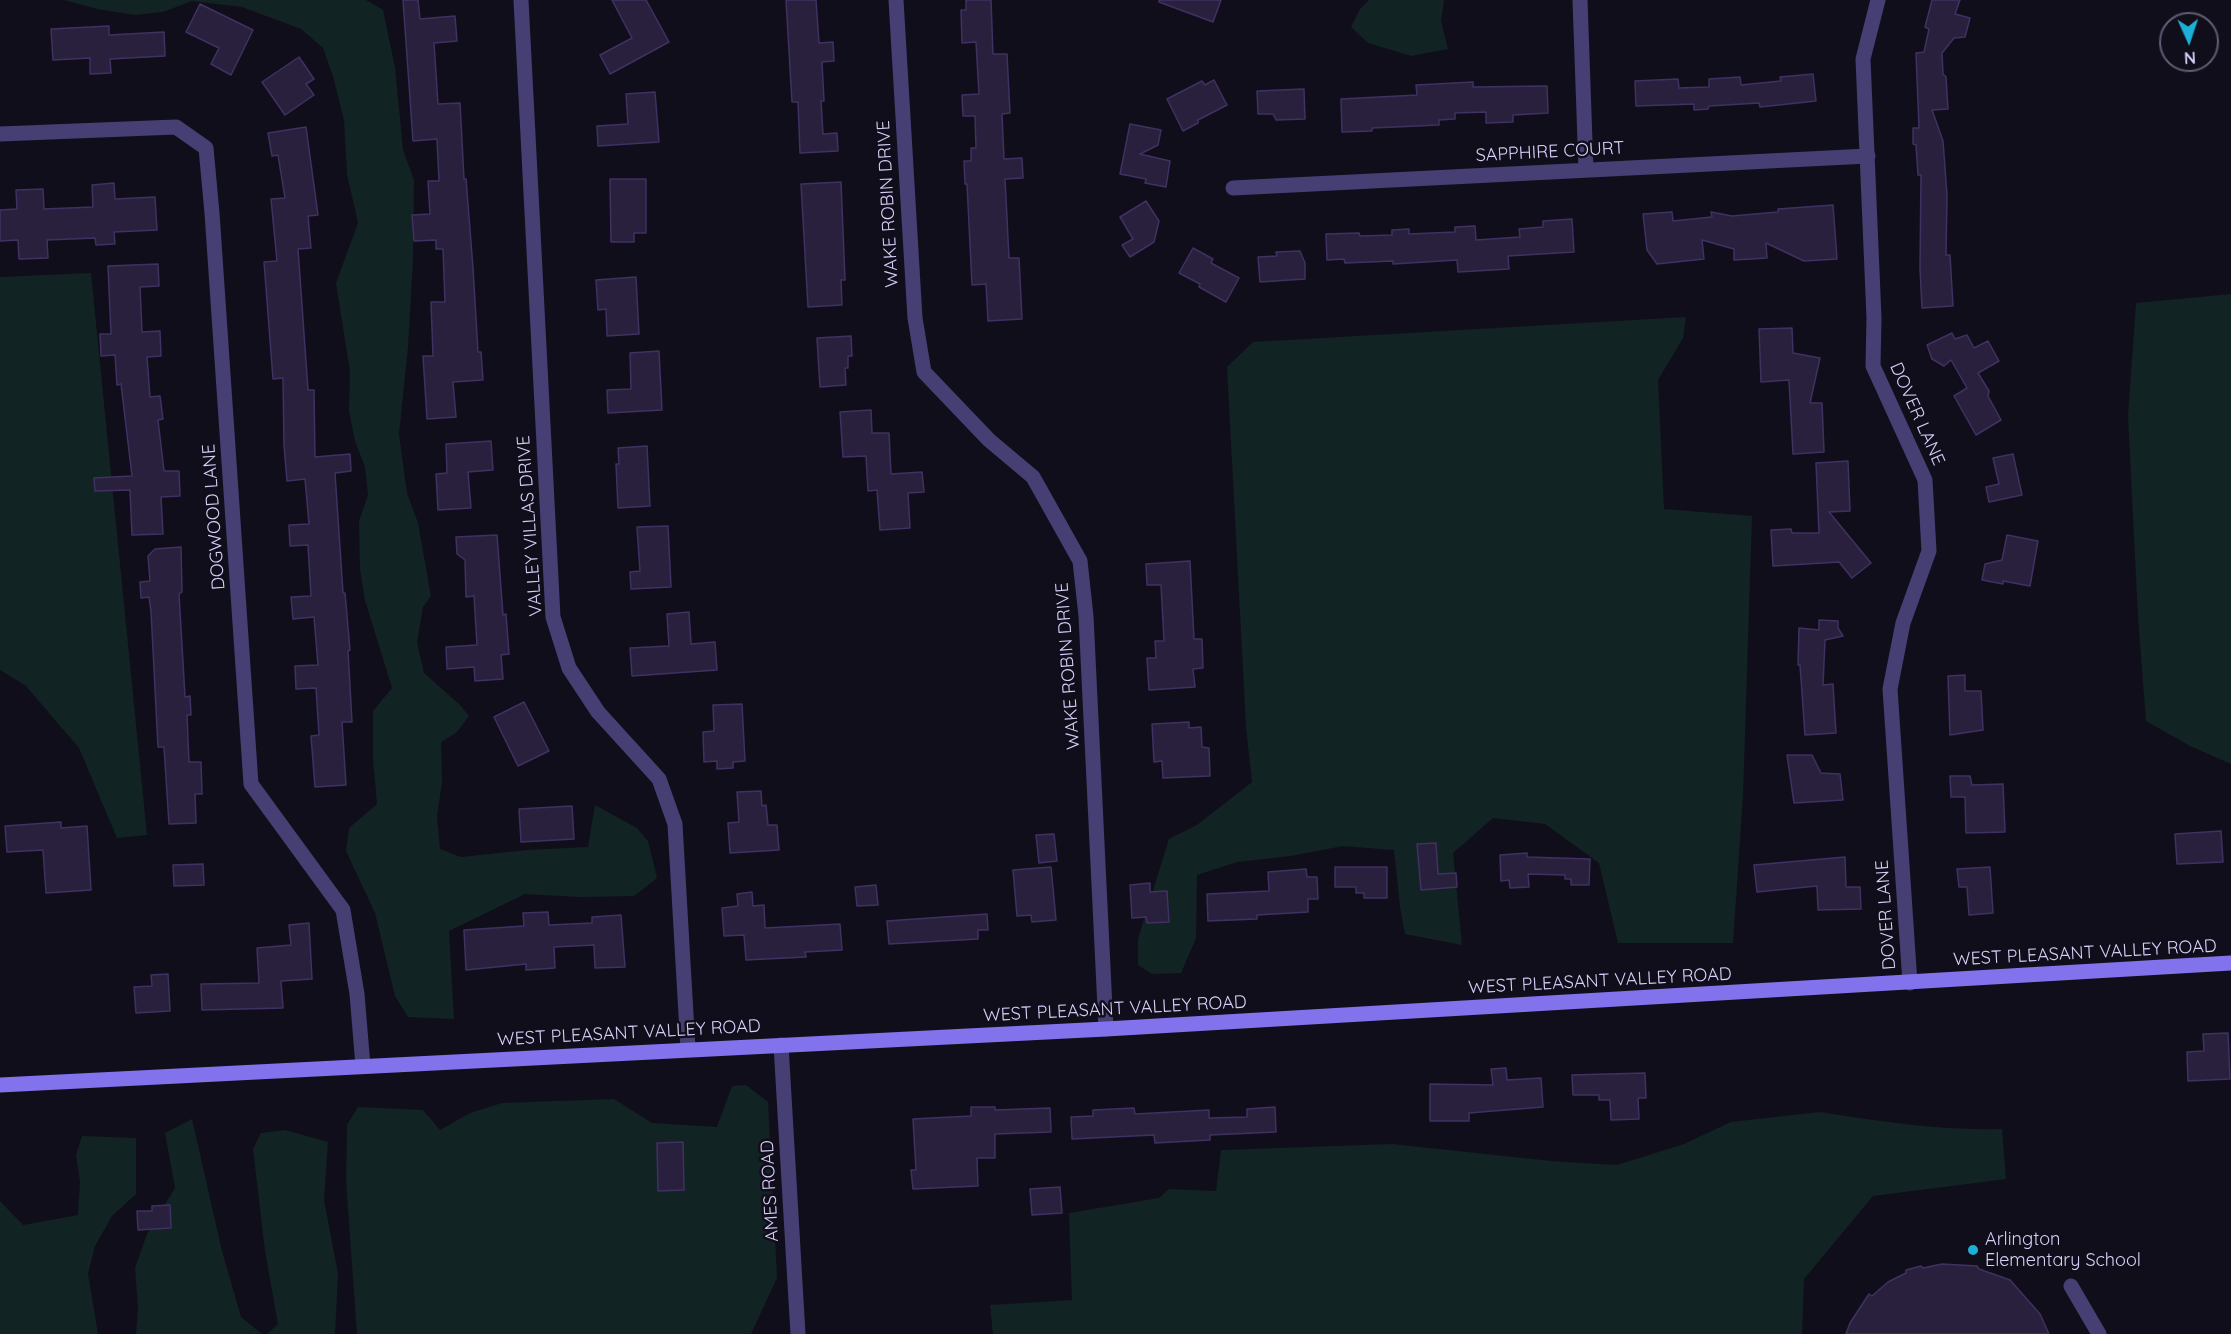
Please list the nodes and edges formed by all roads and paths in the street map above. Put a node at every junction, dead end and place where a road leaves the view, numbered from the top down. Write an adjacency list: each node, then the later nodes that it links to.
1 (521, 0): 13 (street, VALLEY VILLAS DRIVE)
2 (896, 0): 11 (street, WAKE ROBIN DRIVE)
3 (1580, 0): 7 (street)
4 (1878, 0): 6 (street, DOVER LANE)
5 (0, 134): 14 (street, DOGWOOD LANE)
6 (1868, 156): 7 (street, SAPPHIRE COURT); 10 (street, DOVER LANE)
7 (1586, 170): 8 (street, SAPPHIRE COURT)
8 (1233, 188)
9 (2231, 963): 10 (main road, WEST PLEASANT VALLEY ROAD)
10 (1910, 983): 11 (main road, WEST PLEASANT VALLEY ROAD)
11 (1106, 1029): 12 (main road, WEST PLEASANT VALLEY ROAD)
12 (781, 1045): 13 (main road, WEST PLEASANT VALLEY ROAD); 17 (street, AMES ROAD)
13 (688, 1049): 14 (main road, WEST PLEASANT VALLEY ROAD)
14 (363, 1066): 15 (main road, WEST PLEASANT VALLEY ROAD)
15 (0, 1085)
16 (2071, 1286): 18 (street)
17 (798, 1334)
18 (2098, 1334)

